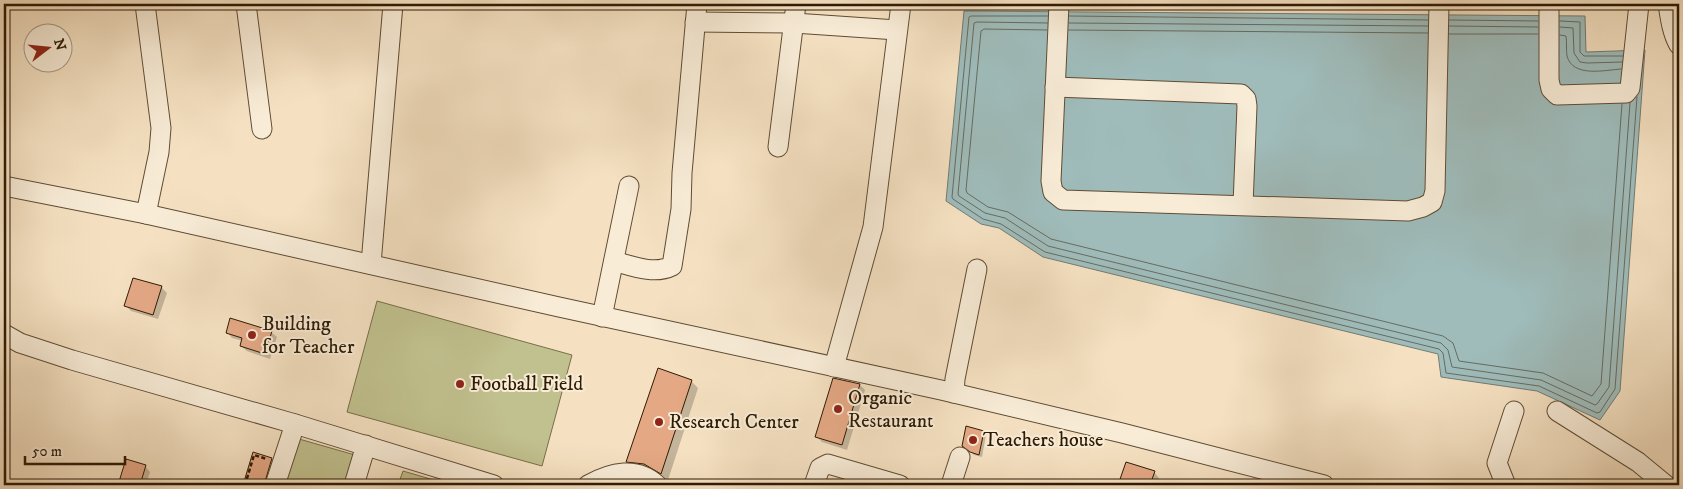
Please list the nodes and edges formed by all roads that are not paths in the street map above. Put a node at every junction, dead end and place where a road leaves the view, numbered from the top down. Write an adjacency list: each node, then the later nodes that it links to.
1 (145, 4): 21 (street)
2 (246, 4): 16 (street)
3 (393, 4): 23 (street)
4 (796, 4): 12 (street)
5 (901, 4): 13 (street)
6 (1059, 4): 15 (street)
7 (1439, 4): 20 (street)
8 (1549, 4): 9 (street)
9 (1639, 4)
10 (696, 13): 12 (street); 22 (street)
11 (1673, 14): 14 (street)
12 (794, 23): 13 (street); 17 (street)
13 (897, 30): 27 (street)
14 (1679, 45)
15 (1055, 87): 20 (street); 20 (street)
16 (262, 129)
17 (778, 148)
18 (4, 186): 21 (street)
19 (629, 186): 22 (street)
20 (1243, 205)
21 (146, 214): 23 (street)
22 (614, 261): 25 (street)
23 (371, 264): 25 (street)
24 (977, 269): 28 (street)
25 (602, 317): 27 (street)
26 (4, 334): 31 (street)
27 (834, 366): 28 (street)
28 (954, 393): 42 (street)
29 (1557, 411): 44 (street)
30 (1514, 412): 43 (street)
31 (295, 424): 32 (street); 34 (street)
32 (366, 446): 35 (street); 36 (street)
33 (960, 458): 41 (street)
34 (275, 485)
35 (354, 485)
36 (494, 485)
37 (588, 485): 38 (street)
38 (657, 485)
39 (814, 485): 40 (street)
40 (900, 485)
41 (952, 485)
42 (1324, 485)
43 (1504, 485)
44 (1666, 485)

